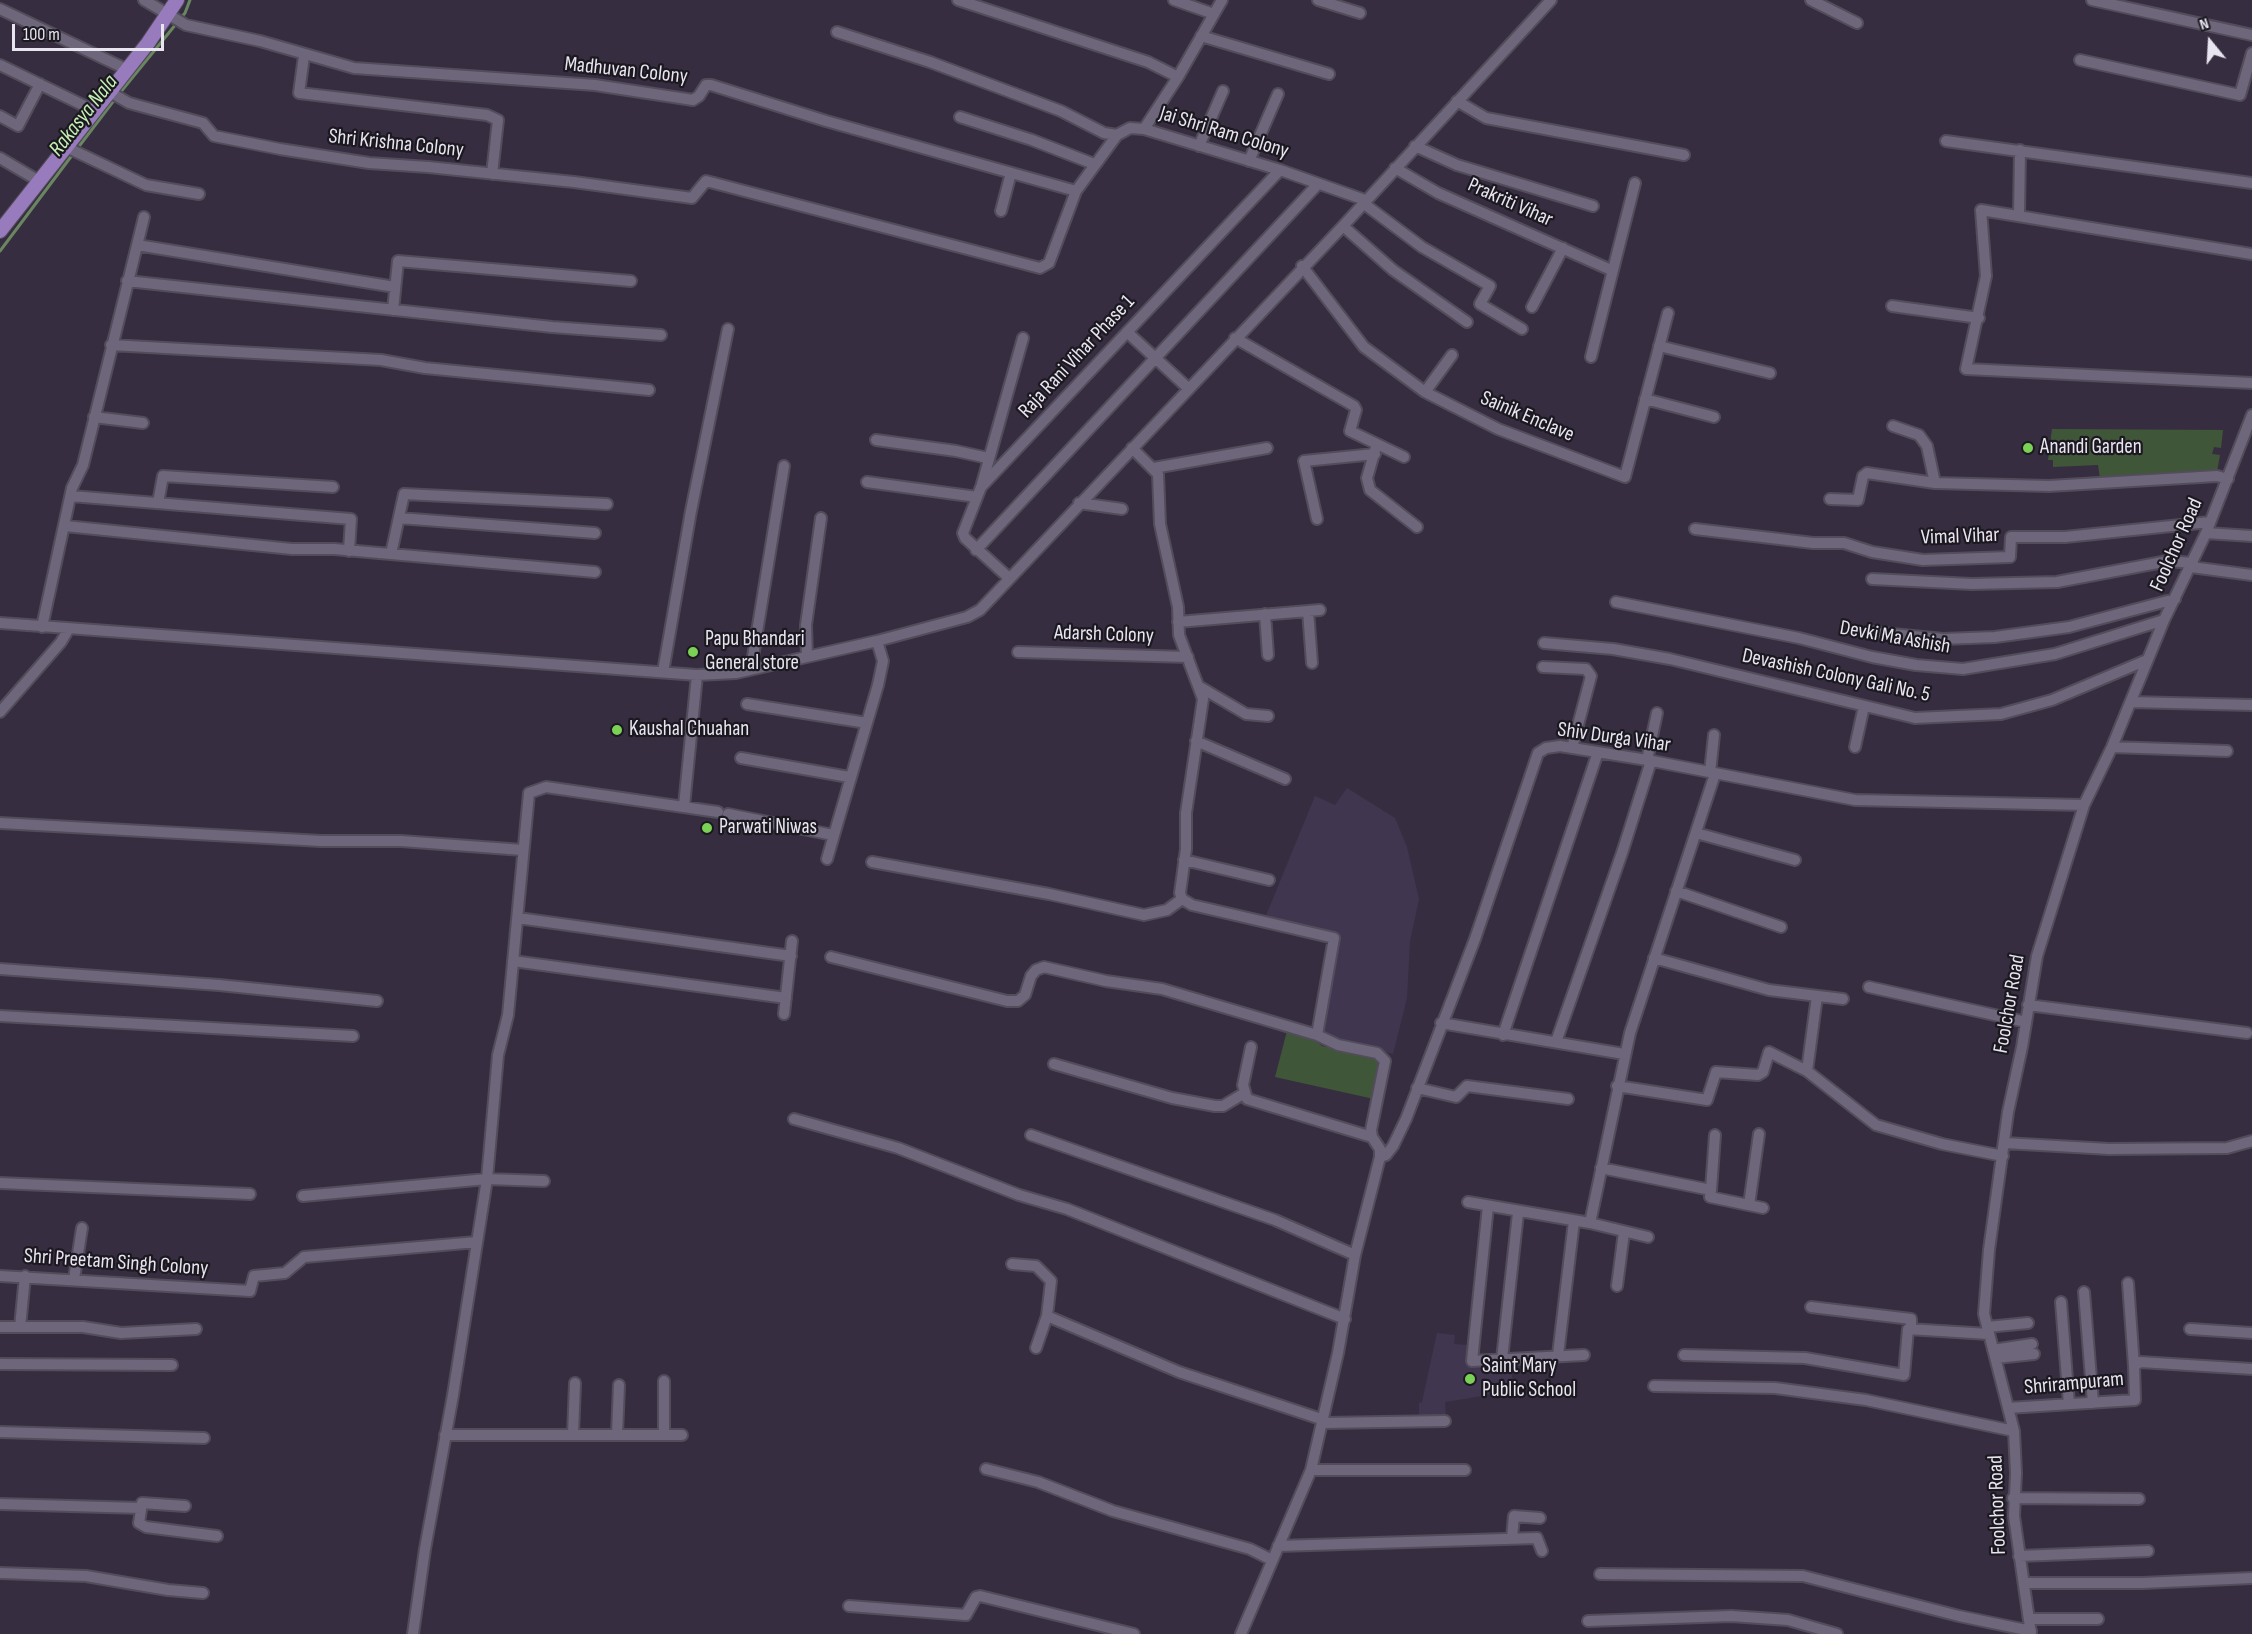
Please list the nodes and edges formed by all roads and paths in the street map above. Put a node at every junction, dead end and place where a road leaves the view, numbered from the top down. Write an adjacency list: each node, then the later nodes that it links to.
1 (144, 0): 13 (street, Madhuvan Colony)
2 (177, 0): 13 (main road)
3 (958, 0): 24 (street)
4 (1174, 0): 12 (street)
5 (1221, 0): 12 (street, Jai Shri Ram Colony)
6 (1318, 0): 11 (street)
7 (1551, 0): 29 (street)
8 (1811, 0): 14 (street)
9 (2092, 0): 16 (street)
10 (0, 9): 22 (street)
11 (1360, 13)
12 (1214, 14): 17 (street, Jai Shri Ram Colony)
13 (177, 19): 19 (street, Madhuvan Colony); 22 (main road)
14 (1857, 23)
15 (837, 32): 34 (street)
16 (2252, 35)
17 (1201, 36): 23 (street); 24 (street, Jai Shri Ram Colony)
18 (2252, 53): 20 (street)
19 (304, 56): 46 (street, Madhuvan Colony); 47 (street)
20 (2080, 60)
21 (0, 64): 25 (street)
22 (126, 69): 28 (main road)
23 (1329, 74)
24 (1178, 77): 33 (street, Jai Shri Ram Colony)
25 (40, 84): 30 (street); 31 (street)
26 (1223, 91): 36 (street)
27 (1278, 94): 42 (street)
28 (115, 95): 30 (main road); 47 (street, Shri Krishna Colony)
29 (1456, 101): 37 (street); 40 (street)
30 (93, 110): 38 (main road)
31 (0, 117)
32 (960, 117): 43 (street)
33 (1144, 129): 34 (street); 36 (street, Jai Shri Ram Colony)
34 (1117, 135): 43 (street)
35 (1946, 141): 39 (street)
36 (1199, 146): 42 (street, Jai Shri Ram Colony)
37 (1415, 146): 44 (street); 55 (street)
38 (72, 150): 48 (main road); 53 (street)
39 (2020, 150): 50 (street); 57 (street)
40 (1684, 155)
41 (0, 158): 48 (street)
42 (1250, 161): 45 (street, Jai Shri Ram Colony)
43 (1094, 164): 52 (street)
44 (1395, 168): 54 (street); 62 (street, Prakriti Vihar)
45 (1280, 170): 51 (street, Jai Shri Ram Colony); 77 (street, Raja Rani Vihar Phase 1)
46 (1011, 173): 52 (street, Madhuvan Colony); 56 (street)
47 (492, 174): 52 (street, Shri Krishna Colony)
48 (39, 181): 60 (main road)
49 (1635, 183): 65 (street)
50 (2252, 183)
51 (1318, 184): 54 (street, Jai Shri Ram Colony); 84 (street)
52 (1076, 191)
53 (200, 194)
54 (1364, 202): 59 (street); 76 (street, Jai Shri Ram Colony)
55 (1593, 206)
56 (1001, 211)
57 (2019, 215): 63 (street); 73 (street)
58 (144, 217): 61 (street)
59 (1343, 226): 64 (street); 74 (street)
60 (0, 231)
61 (137, 245): 66 (street); 68 (street)
62 (1563, 248): 65 (street, Prakriti Vihar); 70 (street)
63 (2252, 254)
64 (1302, 266): 80 (street); 90 (street, Sainik Enclave)
65 (1611, 270): 85 (street)
66 (128, 281): 71 (street); 81 (street)
67 (631, 281): 68 (street)
68 (395, 287): 71 (street)
69 (1892, 306): 73 (street)
70 (1532, 307)
71 (393, 310): 78 (street)
72 (1668, 313): 82 (street, Sainik Enclave)
73 (1978, 318): 87 (street)
74 (1467, 322)
75 (728, 329): 156 (street)
76 (1522, 329)
77 (1127, 332): 84 (street); 110 (street, Raja Rani Vihar Phase 1)
78 (661, 335)
79 (1023, 338): 103 (street)
80 (1235, 338): 88 (street); 101 (street)
81 (111, 345): 89 (street); 93 (street)
82 (1659, 346): 86 (street); 91 (street, Sainik Enclave)
83 (1452, 356): 90 (street)
84 (1154, 357): 88 (street); 127 (street)
85 (1591, 357)
86 (1770, 373)
87 (2252, 383)
88 (1189, 389): 99 (street)
89 (649, 390)
90 (1425, 392): 91 (street, Sainik Enclave)
91 (1645, 399): 94 (street)
92 (2252, 415): 97 (street, Foolchor Road)
93 (94, 417): 95 (street); 111 (street)
94 (1714, 417)
95 (143, 423)
96 (1893, 426): 108 (street)
97 (2248, 435): 106 (street, Foolchor Road)
98 (876, 440): 103 (street)
99 (1132, 448): 105 (street); 114 (street)
100 (1267, 448): 105 (street)
101 (1376, 449): 102 (street); 119 (street); 122 (street)
102 (1404, 457)
103 (988, 458): 110 (street)
104 (784, 466): 155 (street)
105 (1154, 468): 141 (street)
106 (2228, 479): 108 (street); 120 (street, Foolchor Road)
107 (867, 482): 110 (street)
108 (1935, 483): 112 (street)
109 (333, 487): 113 (street)
110 (979, 492): 127 (street, Raja Rani Vihar Phase 1)
111 (71, 496): 113 (street); 121 (street)
112 (1830, 500)
113 (158, 503): 128 (street)
114 (1079, 503): 116 (street); 133 (street)
115 (607, 504): 117 (street)
116 (1122, 509)
117 (399, 518): 124 (street); 129 (street)
118 (821, 518): 150 (street)
119 (1317, 519)
120 (2210, 522): 123 (street, Vimal Vihar); 125 (street, Foolchor Road)
121 (65, 526): 128 (street); 143 (street)
122 (1417, 527)
123 (1695, 530)
124 (595, 533)
125 (2206, 533): 126 (street); 130 (street, Foolchor Road)
126 (2252, 536)
127 (976, 550): 133 (street, Raja Rani Vihar Phase 1)
128 (349, 551): 129 (street)
129 (391, 554): 131 (street)
130 (2192, 565): 132 (street); 134 (street); 135 (street, Foolchor Road)
131 (595, 572)
132 (2252, 574)
133 (1009, 578): 147 (street)
134 (1872, 579)
135 (2175, 599): 140 (street, Foolchor Road); 145 (street)
136 (1617, 602): 140 (street, Devki Ma Ashish)
137 (1320, 610): 138 (street)
138 (1308, 611): 139 (street); 153 (street)
139 (1265, 615): 141 (street); 149 (street)
140 (2164, 620): 152 (street, Foolchor Road)
141 (1178, 622): 151 (street)
142 (0, 623): 143 (street)
143 (42, 627): 144 (street)
144 (68, 630): 156 (street); 163 (street)
145 (1872, 632)
146 (1544, 643): 162 (street, Devashish Colony Gali No. 5)
147 (879, 646): 150 (street); 166 (street)
148 (1018, 652): 151 (street, Adarsh Colony)
149 (1268, 655)
150 (807, 657): 155 (street)
151 (1188, 657): 158 (street)
152 (2147, 660): 159 (street, Foolchor Road); 162 (street, Devashish Colony Gali No. 5)
153 (1312, 663)
154 (1543, 667): 171 (street)
155 (752, 669): 157 (street)
156 (663, 672): 157 (street)
157 (697, 675): 180 (street)
158 (1200, 687): 165 (street); 168 (street)
159 (2130, 702): 161 (street); 170 (street, Foolchor Road)
160 (747, 704): 166 (street)
161 (2252, 705)
162 (1864, 706): 169 (street)
163 (0, 712)
164 (1657, 713): 175 (street)
165 (1268, 716)
166 (867, 723): 177 (street)
167 (1714, 735): 176 (street)
168 (1196, 741): 178 (street); 186 (street)
169 (1856, 747)
170 (2112, 747): 172 (street); 179 (street, Foolchor Road)
171 (1572, 748): 173 (street, Shiv Durga Vihar); 209 (street, Shiv Durga Vihar)
172 (2227, 751)
173 (1598, 752): 175 (street, Shiv Durga Vihar); 212 (street)
174 (741, 758): 177 (street)
175 (1649, 761): 176 (street, Shiv Durga Vihar); 214 (street)
176 (1712, 773): 179 (street, Shiv Durga Vihar); 182 (street)
177 (849, 777): 183 (street)
178 (1285, 779)
179 (2084, 805): 205 (street, Foolchor Road)
180 (684, 806): 183 (street); 184 (street)
181 (0, 823): 184 (street)
182 (1696, 833): 187 (street); 190 (street)
183 (833, 835): 185 (street)
184 (523, 850): 192 (street)
185 (827, 859)
186 (1184, 860): 189 (street); 191 (street)
187 (1795, 860)
188 (872, 862): 191 (street)
189 (1269, 880)
190 (1676, 891): 193 (street); 197 (street)
191 (1182, 899): 211 (street)
192 (518, 918): 195 (street); 198 (street)
193 (1781, 927)
194 (792, 941): 195 (street)
195 (791, 957): 202 (street)
196 (831, 957): 211 (street)
197 (1654, 958): 201 (street); 216 (street)
198 (513, 961): 202 (street); 233 (street)
199 (0, 969): 204 (street)
200 (1869, 987): 208 (street)
201 (1817, 996): 203 (street); 218 (street)
202 (786, 998): 206 (street)
203 (1843, 999)
204 (377, 1001)
205 (2028, 1005): 208 (street, Foolchor Road); 210 (street)
206 (784, 1014)
207 (0, 1016): 213 (street)
208 (2026, 1022): 229 (street, Foolchor Road)
209 (1441, 1023): 212 (street); 220 (street, Shiv Durga Vihar)
210 (2247, 1033)
211 (1317, 1035): 227 (street)
212 (1503, 1035): 214 (street)
213 (353, 1036)
214 (1556, 1042): 216 (street)
215 (1251, 1047): 221 (street)
216 (1624, 1054): 219 (street)
217 (1054, 1064): 221 (street)
218 (1807, 1071): 219 (street); 230 (street)
219 (1617, 1086): 232 (street)
220 (1417, 1088): 222 (street); 231 (street, Shiv Durga Vihar)
221 (1243, 1094): 227 (street)
222 (1568, 1099)
223 (794, 1119): 261 (street)
224 (1760, 1134): 240 (street)
225 (1715, 1135): 236 (street)
226 (1031, 1136): 250 (street)
227 (1372, 1137): 231 (street)
228 (2252, 1141): 229 (street)
229 (2005, 1143): 230 (street, Foolchor Road)
230 (2003, 1156): 268 (street, Foolchor Road)
231 (1380, 1157): 250 (street)
232 (1601, 1168): 236 (street); 245 (street)
233 (488, 1179): 234 (street); 238 (street); 249 (street)
234 (544, 1181)
235 (0, 1183): 237 (street)
236 (1711, 1190): 240 (street)
237 (250, 1194)
238 (303, 1196)
239 (1468, 1202): 241 (street)
240 (1749, 1205): 242 (street)
241 (1488, 1206): 243 (street); 276 (street)
242 (1762, 1208)
243 (1518, 1213): 244 (street); 276 (street)
244 (1574, 1221): 245 (street); 273 (street)
245 (1590, 1223): 247 (street)
246 (82, 1227): 254 (street)
247 (1624, 1232): 248 (street); 256 (street)
248 (1648, 1238)
249 (477, 1242): 254 (street, Shri Preetam Singh Colony); 292 (street)
250 (1355, 1256): 261 (street)
251 (1012, 1264): 260 (street)
252 (0, 1275): 253 (street, Shri Preetam Singh Colony)
253 (25, 1276): 254 (street, Shri Preetam Singh Colony); 264 (street)
254 (74, 1279)
255 (2128, 1283): 279 (street)
256 (1617, 1286)
257 (2084, 1292): 285 (street)
258 (2061, 1302): 286 (street)
259 (1810, 1306): 266 (street)
260 (1047, 1317): 270 (street); 289 (street)
261 (1345, 1318): 289 (street)
262 (2028, 1323): 268 (street)
263 (0, 1327): 264 (street)
264 (20, 1327): 265 (street)
265 (196, 1329)
266 (1911, 1329): 268 (street); 275 (street)
267 (2190, 1329): 269 (street)
268 (1988, 1330): 272 (street, Foolchor Road)
269 (2252, 1333)
270 (1036, 1348)
271 (2033, 1349): 272 (street)
272 (1994, 1354): 287 (street, Foolchor Road)
273 (1558, 1355): 274 (street); 276 (street)
274 (1584, 1355)
275 (1684, 1355)
276 (1502, 1359)
277 (0, 1364): 278 (street)
278 (172, 1365)
279 (2134, 1366): 280 (street, Shrirampuram); 285 (street, Shrirampuram)
280 (2252, 1369)
281 (664, 1381): 295 (street)
282 (576, 1383): 293 (street)
283 (619, 1385): 294 (street)
284 (1654, 1386): 290 (street)
285 (2093, 1403): 286 (street, Shrirampuram)
286 (2069, 1404): 287 (street, Shrirampuram)
287 (2008, 1408): 290 (street, Foolchor Road)
288 (1444, 1420): 289 (street)
289 (1323, 1421): 299 (street)
290 (2014, 1431): 301 (street, Foolchor Road)
291 (0, 1432): 297 (street)
292 (446, 1435): 293 (street); 325 (street)
293 (573, 1435): 294 (street)
294 (617, 1435): 295 (street)
295 (664, 1435): 296 (street)
296 (682, 1435)
297 (204, 1438)
298 (986, 1469): 313 (street)
299 (1311, 1470): 300 (street); 309 (street)
300 (1465, 1470)
301 (2013, 1498): 302 (street); 312 (street, Foolchor Road)
302 (2139, 1499)
303 (0, 1504): 305 (street)
304 (185, 1506): 305 (street)
305 (141, 1508): 307 (street)
306 (1540, 1518): 308 (street)
307 (217, 1536)
308 (1512, 1538): 309 (street); 310 (street)
309 (1278, 1546): 313 (street)
310 (1542, 1551)
311 (2148, 1551): 312 (street)
312 (2019, 1556): 317 (street, Foolchor Road)
313 (1272, 1560): 327 (street)
314 (0, 1572): 318 (street)
315 (1600, 1574): 324 (street)
316 (2252, 1578): 317 (street)
317 (2024, 1584): 321 (street, Foolchor Road)
318 (203, 1593)
319 (849, 1606): 326 (street)
320 (2098, 1618): 321 (street)
321 (2031, 1619): 324 (street, Foolchor Road)
322 (1588, 1621): 323 (street)
323 (1798, 1623): 328 (street); 329 (street)
324 (2031, 1633)
325 (413, 1634)
326 (1134, 1634)
327 (1241, 1634)
328 (1793, 1634)
329 (1837, 1634)

